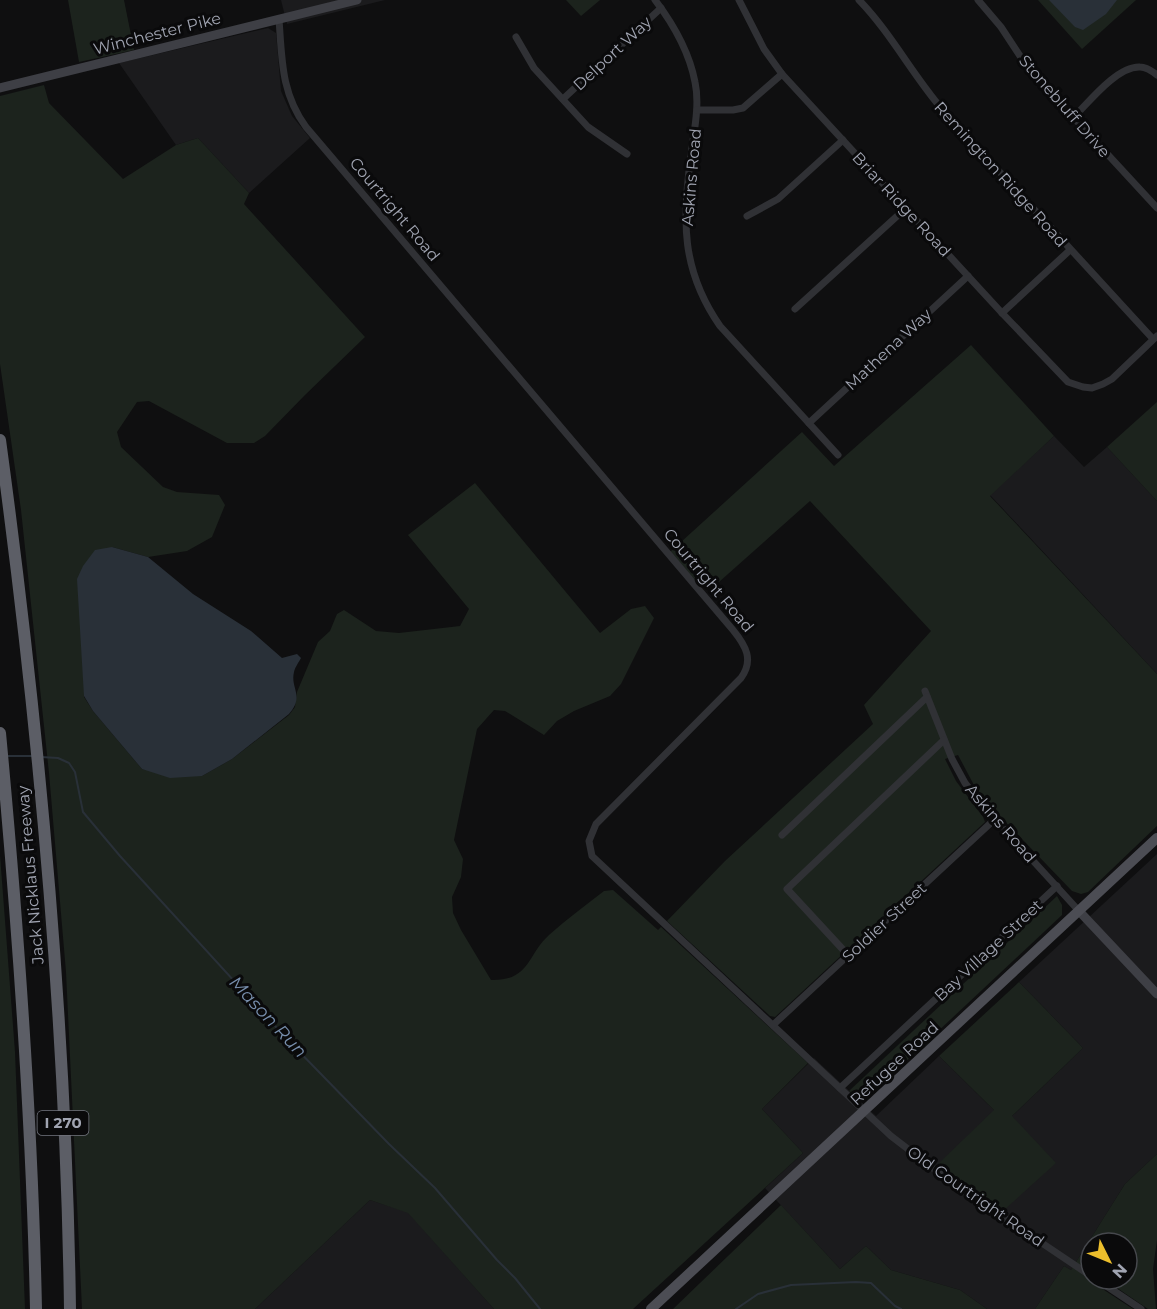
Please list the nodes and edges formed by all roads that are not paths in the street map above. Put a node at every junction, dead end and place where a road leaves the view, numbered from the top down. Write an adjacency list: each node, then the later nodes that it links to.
1 (357, 0): 7 (main road, Winchester Pike)
2 (655, 0): 6 (street, Askins Road)
3 (739, 0): 9 (street, Briar Ridge Road)
4 (859, 0): 20 (street, Remington Ridge Road)
5 (978, 0): 14 (street, Stonebluff Drive)
6 (661, 8): 12 (street, Delport Way); 13 (street, Askins Road)
7 (279, 19): 11 (main road, Winchester Pike); 38 (street, Courtright Road)
8 (516, 37): 12 (street)
9 (782, 74): 13 (street); 15 (street, Briar Ridge Road)
10 (1157, 75): 14 (street)
11 (0, 88)
12 (563, 99): 16 (street)
13 (697, 110): 25 (street, Askins Road)
14 (1074, 117): 18 (street, Stonebluff Drive)
15 (843, 140): 17 (street, Briar Ridge Road); 19 (street)
16 (627, 154)
17 (906, 208): 21 (street, Briar Ridge Road); 22 (street)
18 (1157, 208)
19 (747, 216)
20 (1070, 250): 23 (street); 24 (street, Remington Ridge Road)
21 (968, 276): 23 (street, Briar Ridge Road); 25 (street, Mathena Way)
22 (795, 309)
23 (1002, 313): 24 (street, Briar Ridge Road)
24 (1155, 338)
25 (808, 423): 27 (street, Askins Road)
26 (0, 440): 44 (highway, Jack Nicklaus Freeway / I 270)
27 (838, 455)
28 (0, 733): 29 (highway, Jack Nicklaus Freeway / I 270)
29 (1, 740): 43 (highway, Jack Nicklaus Freeway / I 270)
30 (944, 740): 31 (street, Askins Road); 32 (street, Askins Road); 36 (street)
31 (995, 819): 34 (street, Askins Road); 36 (street, Soldier Street)
32 (782, 835)
33 (1157, 838): 35 (main road, Refugee Road)
34 (1057, 886): 35 (street, Askins Road); 39 (street, Bay Village Street)
35 (1079, 911): 37 (main road); 40 (main road, Refugee Road)
36 (848, 955): 38 (street, Soldier Street)
37 (1157, 994)
38 (773, 1025): 39 (street, Courtright Road)
39 (840, 1088): 40 (street, Courtright Road)
40 (865, 1110): 41 (street, Old Courtright Road); 45 (main road, Refugee Road)
41 (1079, 1268)
42 (1114, 1291): 46 (street)
43 (36, 1309)
44 (70, 1309)
45 (651, 1309)
46 (1141, 1309)

